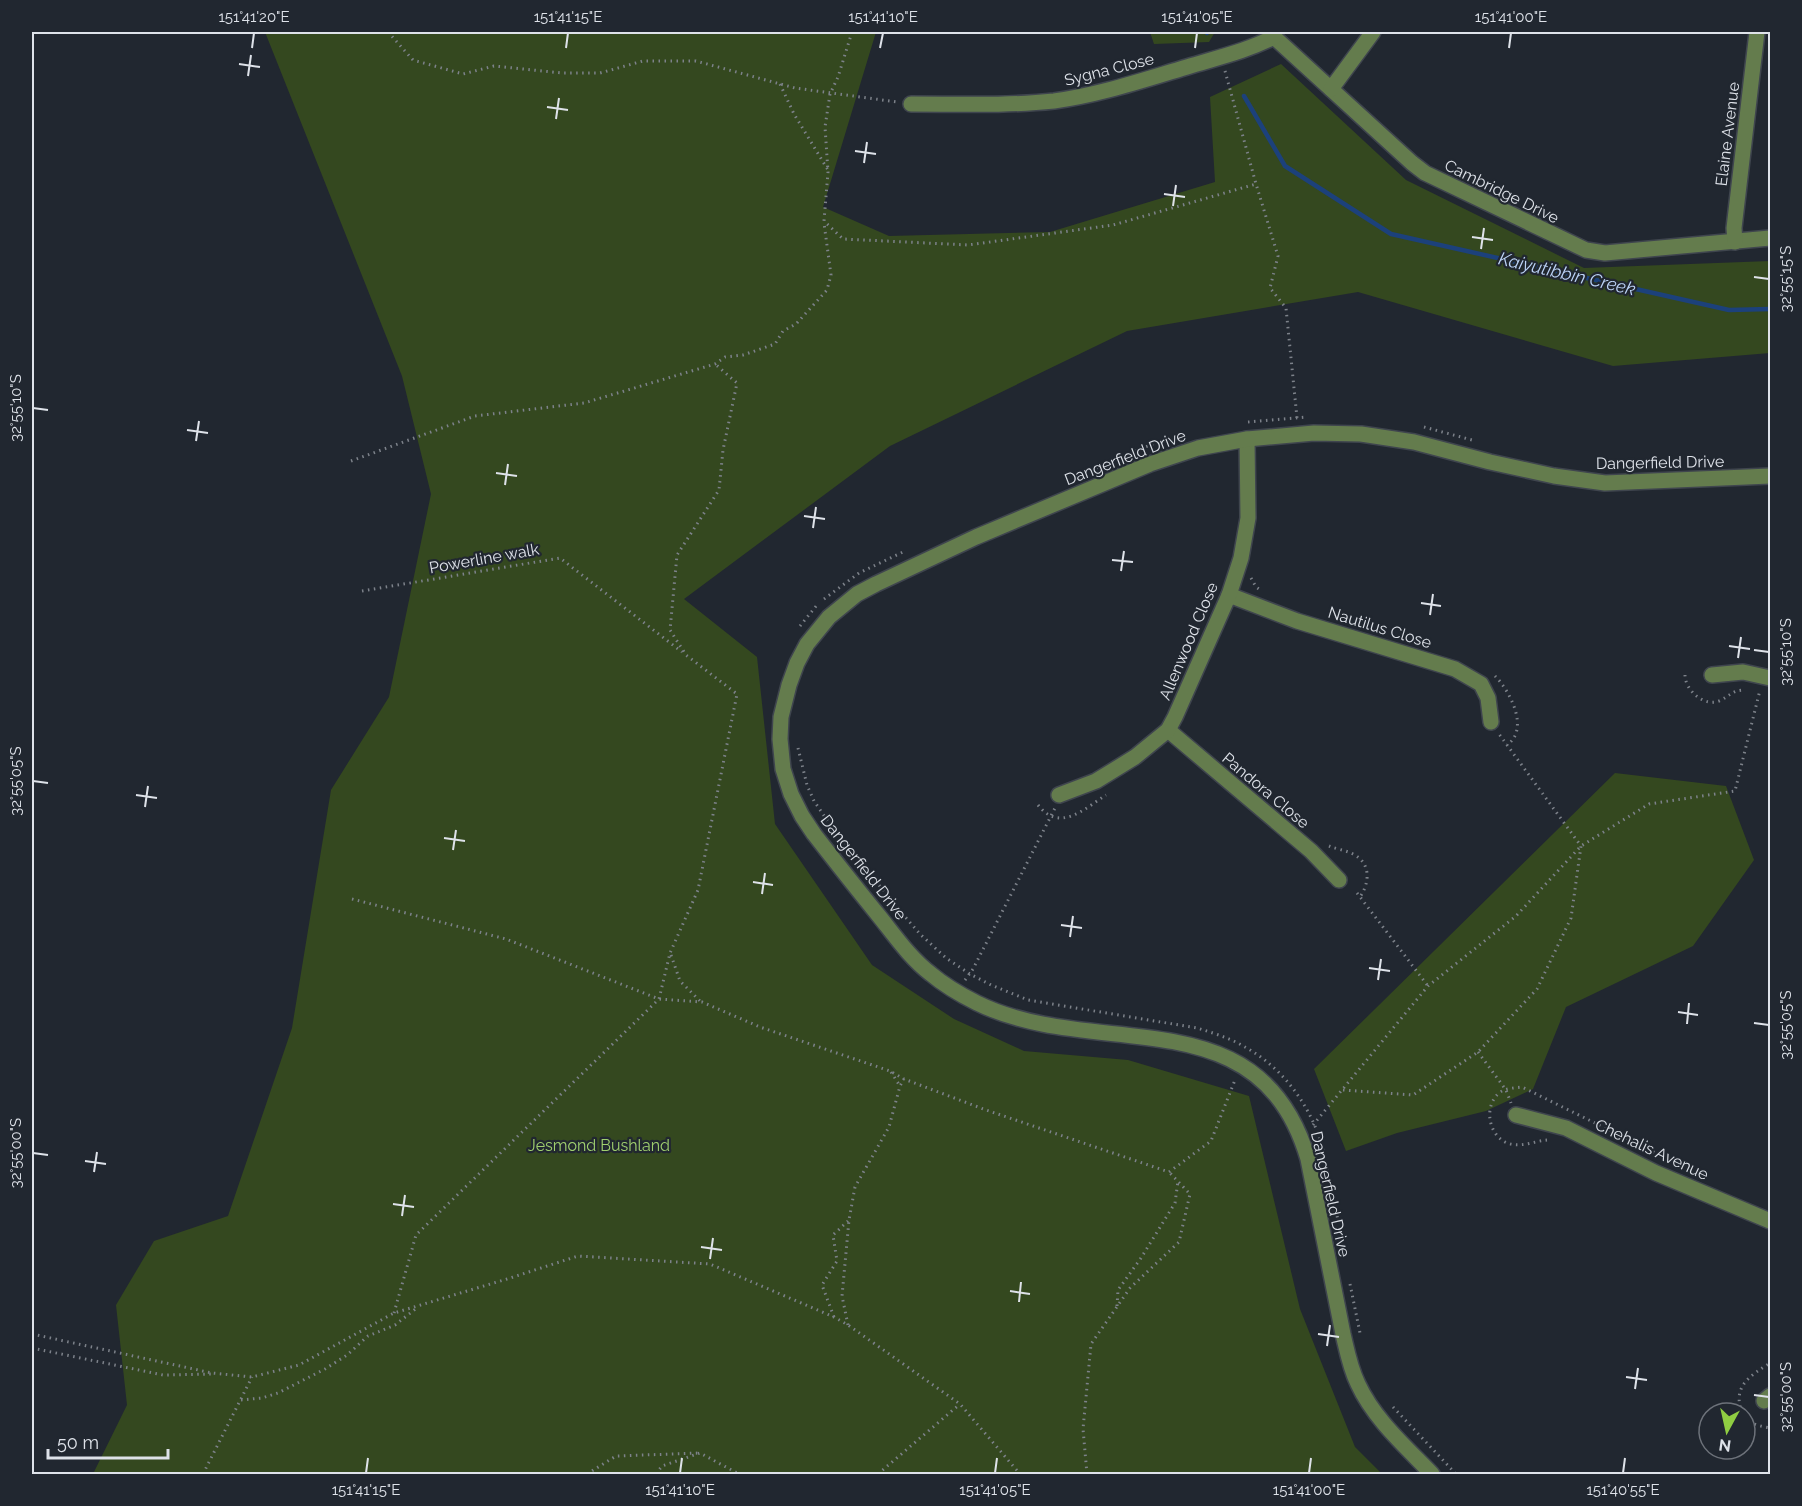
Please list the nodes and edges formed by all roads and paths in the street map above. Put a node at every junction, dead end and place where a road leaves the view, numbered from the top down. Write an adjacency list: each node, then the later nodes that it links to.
1 (387, 32): 7 (path)
2 (852, 32): 9 (path)
3 (1373, 32): 8 (street)
4 (1757, 32): 15 (street, Elaine Avenue)
5 (1272, 34): 6 (street, Sygna Close); 8 (street, Cambridge Drive)
6 (1222, 57): 10 (street, Sygna Close); 12 (path)
7 (780, 84): 9 (path); 11 (path)
8 (1331, 89): 15 (street, Cambridge Drive)
9 (830, 94): 10 (path); 11 (path)
10 (911, 104)
11 (828, 172): 13 (path)
12 (1256, 184): 13 (path); 17 (path)
13 (824, 221): 16 (path)
14 (1770, 238): 15 (street, Cambridge Drive)
15 (1735, 242)
16 (715, 364): 19 (path); 25 (path)
17 (1298, 435): 18 (street, Dangerfield Drive); 20 (street, Dangerfield Drive)
18 (1247, 439): 24 (street, Allenwood Close); 44 (street, Dangerfield Drive)
19 (351, 461)
20 (1770, 476)
21 (1251, 574): 23 (path)
22 (362, 591): 25 (path, Powerline walk)
23 (1265, 592)
24 (1229, 595): 31 (street, Nautilus Close); 32 (street, Allenwood Close)
25 (686, 655): 41 (path, Powerline walk)
26 (1489, 670): 34 (path)
27 (1685, 675): 30 (path)
28 (1712, 675): 29 (street)
29 (1767, 677): 30 (path)
30 (1759, 692): 37 (path)
31 (1491, 722): 34 (path)
32 (1168, 730): 35 (street, Allenwood Close); 38 (street, Pandora Close)
33 (797, 745): 42 (path)
34 (1507, 745): 37 (path)
35 (1059, 795)
36 (1050, 819): 42 (path)
37 (1581, 846): 43 (path); 47 (path)
38 (1339, 880)
39 (1357, 893): 43 (path)
40 (352, 899): 45 (path)
41 (670, 953): 45 (path); 46 (path)
42 (970, 974): 44 (path); 55 (path)
43 (1428, 986): 52 (path)
44 (957, 991): 48 (street, Dangerfield Drive)
45 (659, 999): 46 (path); 67 (path)
46 (702, 1002): 49 (path)
47 (1478, 1052): 52 (path); 53 (path)
48 (1242, 1064): 56 (street, Dangerfield Drive); 59 (path)
49 (890, 1071): 50 (path); 51 (path)
50 (904, 1079): 51 (path); 59 (path)
51 (900, 1086): 61 (path)
52 (1342, 1090): 55 (path)
53 (1506, 1090): 54 (path); 57 (path); 58 (path)
54 (1516, 1115): 62 (street, Chehalis Avenue)
55 (1314, 1124): 56 (path); 63 (path)
56 (1301, 1136): 88 (street, Dangerfield Drive)
57 (1550, 1140)
58 (1676, 1163)
59 (1169, 1172): 60 (path)
60 (1178, 1181): 66 (path); 66 (path)
61 (849, 1220): 68 (path); 69 (path)
62 (1770, 1221)
63 (1340, 1233)
64 (1349, 1277): 71 (path)
65 (422, 1305): 67 (path); 68 (path); 76 (path)
66 (1117, 1307): 87 (path)
67 (394, 1313): 75 (path)
68 (834, 1317): 69 (path)
69 (848, 1325): 79 (path)
70 (32, 1334): 74 (path)
71 (1361, 1338)
72 (32, 1348): 74 (path)
73 (1770, 1363): 78 (path)
74 (227, 1374): 75 (path)
75 (252, 1377): 76 (path)
76 (240, 1400): 81 (path)
77 (1387, 1401): 89 (path)
78 (1738, 1401)
79 (960, 1404): 85 (path); 86 (path)
80 (700, 1453): 82 (path); 83 (path); 84 (path)
81 (203, 1474)
82 (587, 1474)
83 (656, 1474)
84 (739, 1474)
85 (878, 1474)
86 (1020, 1474)
87 (1087, 1474)
88 (1432, 1474)
89 (1456, 1474)

